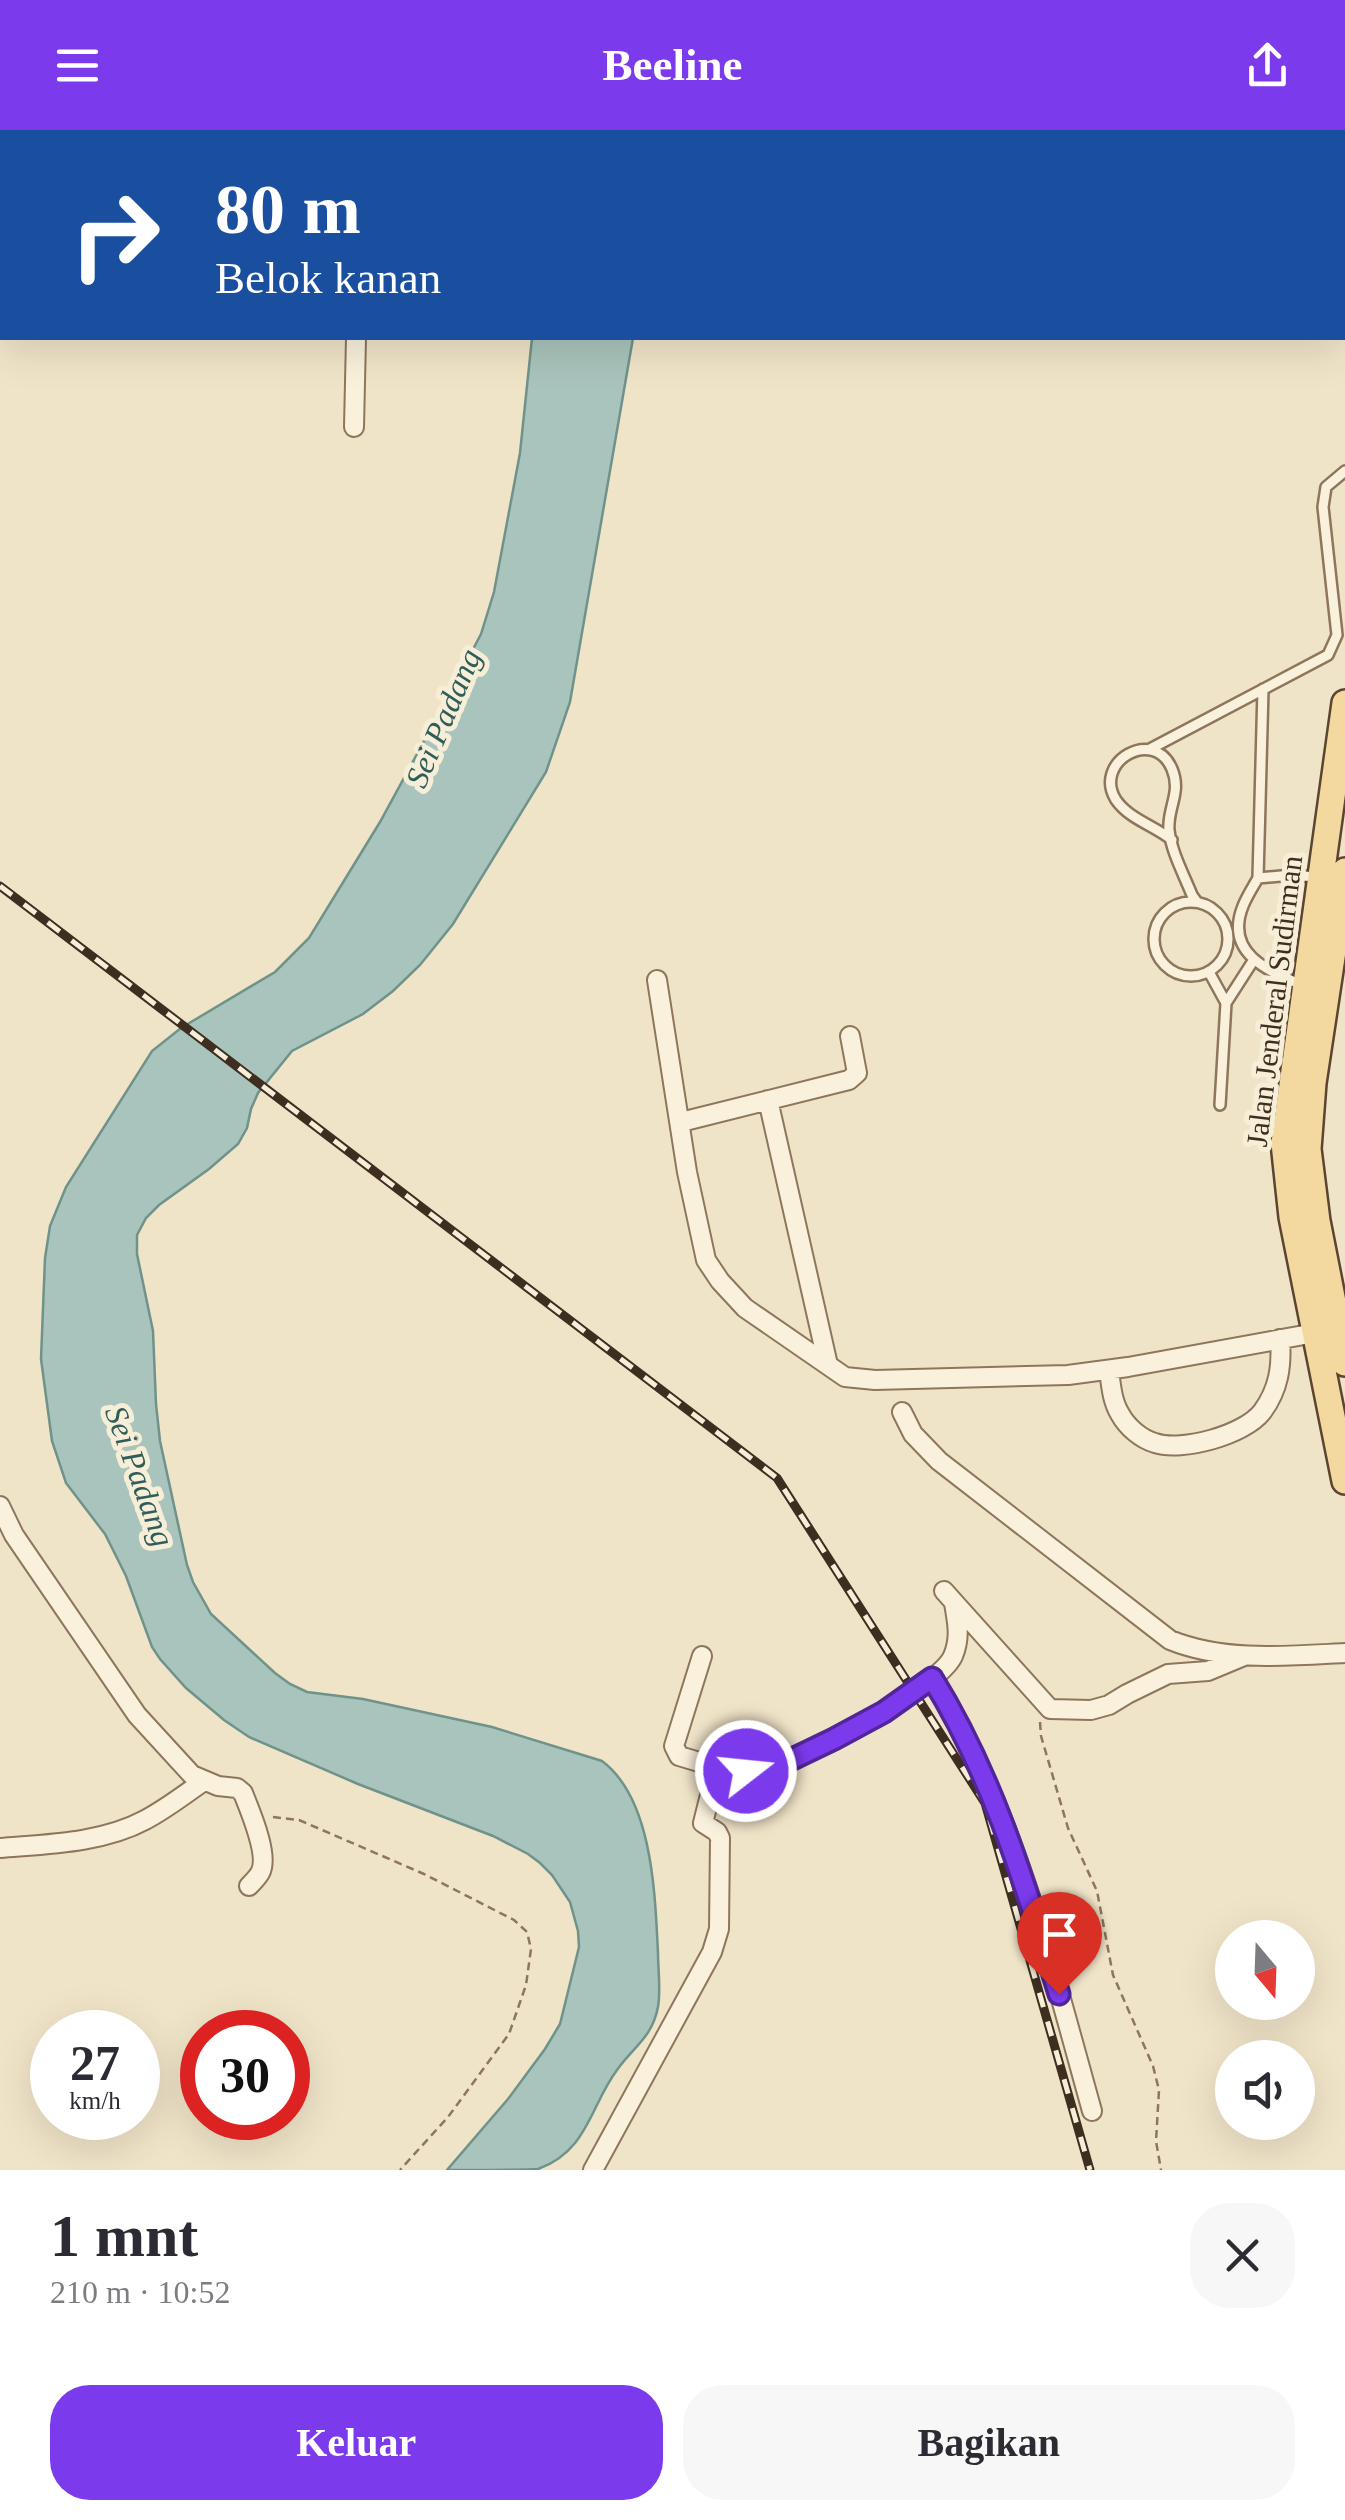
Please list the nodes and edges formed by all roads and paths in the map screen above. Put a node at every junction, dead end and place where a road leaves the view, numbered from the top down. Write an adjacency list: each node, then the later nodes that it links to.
1 (356, 340): 2 (street)
2 (354, 427)
3 (1345, 472): 4 (lane)
4 (1263, 689): 6 (lane); 9 (lane)
5 (1345, 704): 8 (main road, Jalan Jenderal Sudirman)
6 (1150, 750): 7 (lane); 7 (lane)
7 (1172, 840): 10 (lane)
8 (1336, 876): 9 (lane); 16 (main road, Jalan Jenderal Sudirman); 24 (main road, Jalan Jenderal Sudirman)
9 (1258, 878): 12 (lane)
10 (1197, 902): 11 (lane); 14 (lane)
11 (1224, 920): 12 (lane); 14 (lane)
12 (1238, 931): 13 (lane)
13 (1253, 961): 16 (lane); 17 (lane)
14 (1209, 972): 17 (lane)
15 (657, 980): 21 (street)
16 (1306, 986): 22 (main road, Jalan Jenderal Sudirman)
17 (1226, 1003): 20 (lane)
18 (850, 1036): 19 (street)
19 (768, 1100): 21 (street); 25 (street)
20 (1220, 1105)
21 (680, 1122): 25 (street)
22 (1315, 1333): 23 (street); 28 (main road, Jalan Jenderal Sudirman)
23 (1280, 1339): 26 (street); 26 (street)
24 (1344, 1347)
25 (828, 1365): 26 (street)
26 (1109, 1370)
27 (902, 1412): 32 (street)
28 (1345, 1481)
29 (0, 1506): 30 (street)
30 (7, 1537): 37 (street)
31 (1345, 1653): 32 (street)
32 (1248, 1654): 35 (street)
33 (702, 1656): 36 (street)
34 (932, 1678): 35 (street); 36 (street); 41 (street)
35 (1050, 1709): 44 (path)
36 (713, 1778): 43 (street)
37 (204, 1781): 38 (street); 39 (street)
38 (251, 1815): 40 (street); 42 (path)
39 (0, 1848)
40 (249, 1886)
41 (1092, 2111)
42 (400, 2170)
43 (593, 2170)
44 (1161, 2170)

